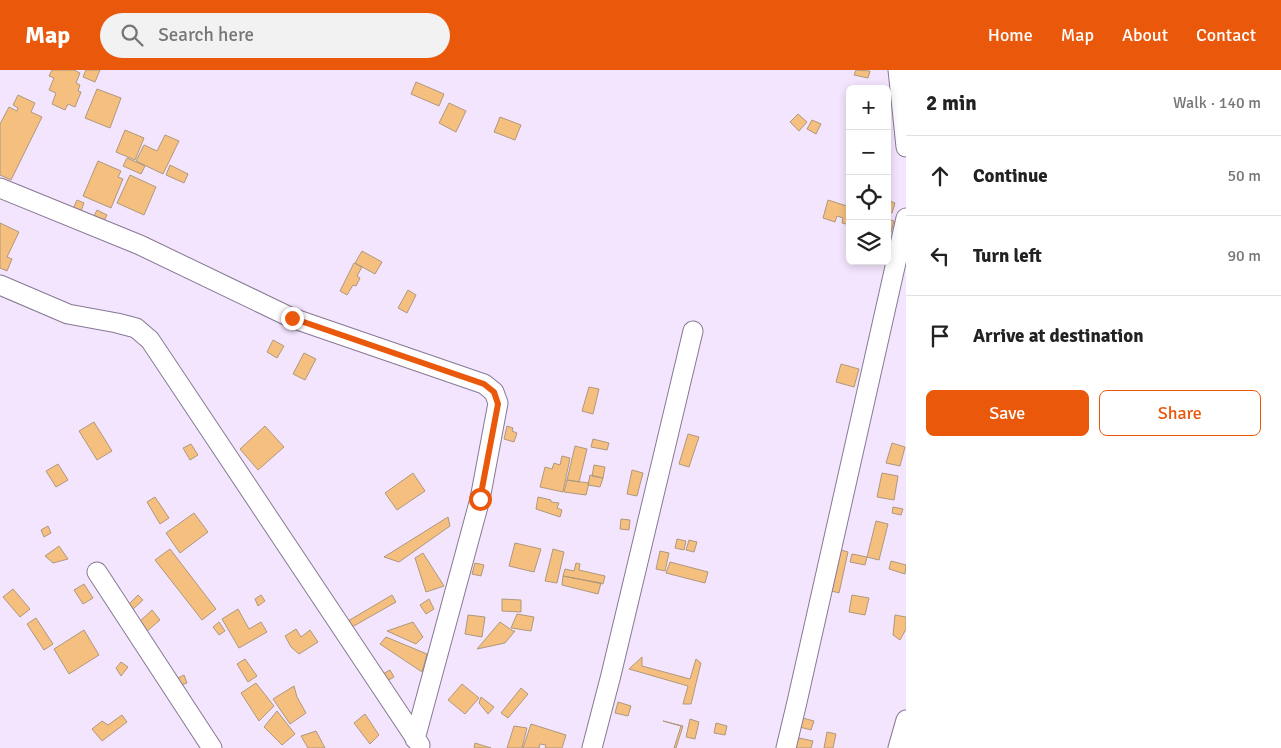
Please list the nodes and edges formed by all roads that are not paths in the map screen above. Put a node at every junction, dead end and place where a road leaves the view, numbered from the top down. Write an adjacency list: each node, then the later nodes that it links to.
1 (898, 70): 2 (street)
2 (906, 147)
3 (0, 188): 9 (street)
4 (906, 218): 12 (street)
5 (0, 284): 9 (street)
6 (693, 331): 11 (street)
7 (98, 572): 10 (street)
8 (906, 720): 13 (street)
9 (418, 743)
10 (212, 748)
11 (592, 748)
12 (786, 748)
13 (898, 748)

